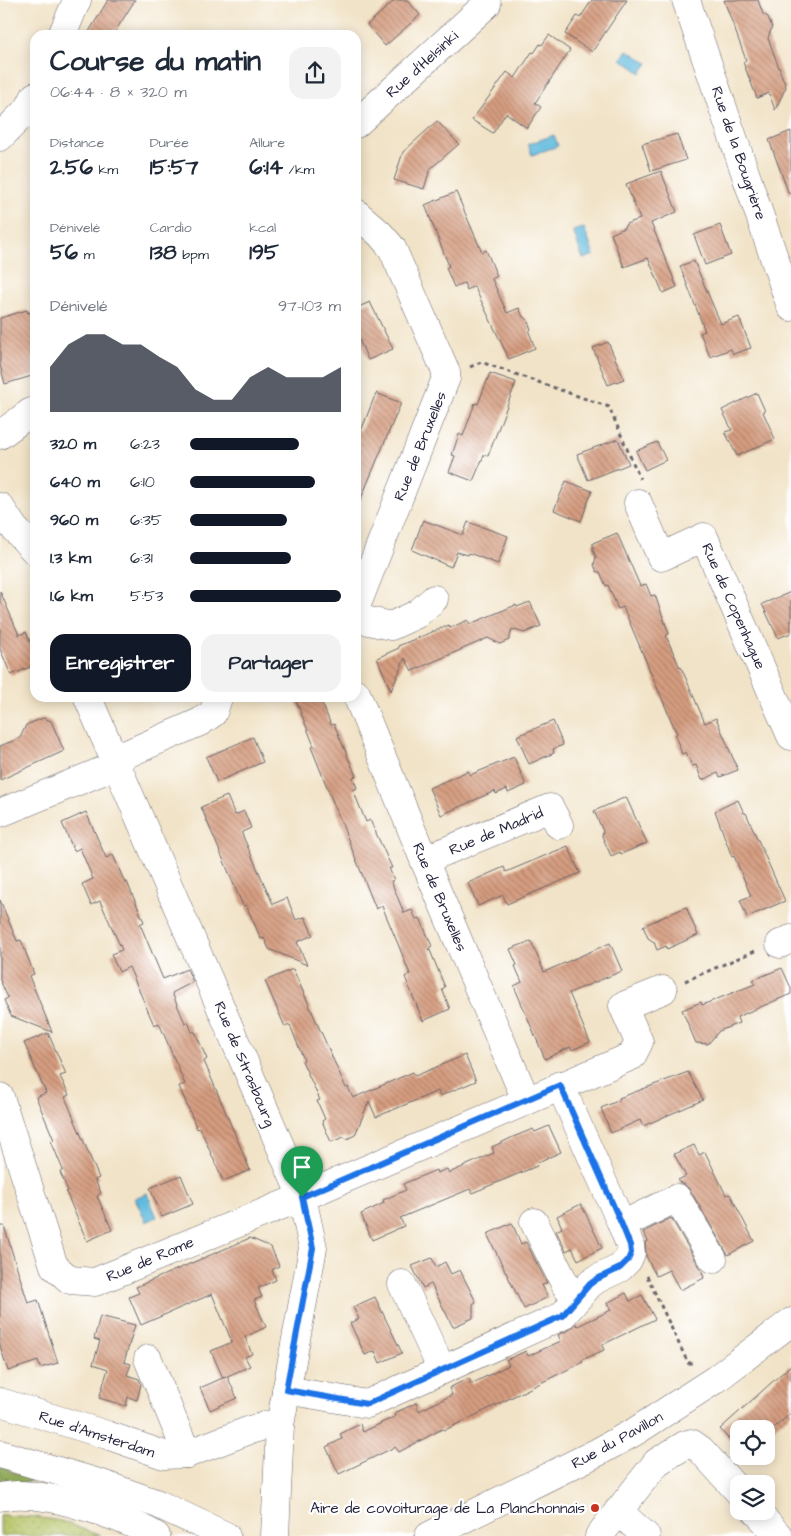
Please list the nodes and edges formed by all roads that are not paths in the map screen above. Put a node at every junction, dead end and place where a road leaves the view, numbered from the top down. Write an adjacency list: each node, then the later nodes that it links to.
1 (77, 0): 4 (main road)
2 (686, 0): 9 (main road, Rue de la Bougrière)
3 (487, 4): 6 (main road, Rue d'Helsinki)
4 (64, 30)
5 (30, 106): 7 (main road)
6 (361, 119)
7 (0, 137)
8 (361, 217): 15 (main road, Rue de Bruxelles)
9 (789, 298)
10 (30, 413): 11 (main road)
11 (0, 435)
12 (638, 504): 18 (main road, Rue de Copenhague)
13 (0, 507): 14 (main road)
14 (30, 542)
15 (361, 594)
16 (434, 599): 17 (main road)
17 (361, 619)
18 (781, 683): 22 (main road, Rue de Copenhague)
19 (90, 702): 23 (main road, Rue de Strasbourg)
20 (217, 702): 23 (main road)
21 (360, 702): 26 (main road, Rue de Bruxelles)
22 (791, 736)
23 (116, 762): 24 (main road); 31 (main road, Rue de Strasbourg)
24 (0, 813)
25 (559, 825): 26 (main road, Rue de Madrid)
26 (424, 860): 30 (main road, Rue de Bruxelles)
27 (663, 990): 28 (main road, Rue de Rome)
28 (560, 1085): 30 (main road, Rue de Rome); 33 (main road)
29 (0, 1097): 31 (main road, Rue de Rome)
30 (526, 1100): 31 (main road, Rue de Rome)
31 (302, 1197): 40 (main road, Rue de Strasbourg)
32 (534, 1222): 36 (main road)
33 (622, 1225): 34 (main road); 36 (main road)
34 (713, 1259)
35 (402, 1284): 39 (main road)
36 (579, 1296): 39 (main road)
37 (791, 1322): 52 (main road, Rue du Pavillon)
38 (148, 1359): 44 (main road)
39 (442, 1370): 40 (main road)
40 (286, 1390): 42 (main road, Rue de Strasbourg)
41 (0, 1402): 44 (main road, Rue d'Amsterdam)
42 (280, 1425): 44 (main road, Rue d'Amsterdam); 51 (main road, Rue de Strasbourg)
43 (0, 1454): 50 (main road)
44 (187, 1454)
45 (730, 1482): 47 (main road)
46 (0, 1497): 49 (main road)
47 (618, 1511): 53 (main road); 54 (main road)
48 (764, 1520): 55 (main road)
49 (156, 1536)
50 (226, 1536)
51 (275, 1536)
52 (429, 1536)
53 (599, 1536)
54 (646, 1536)
55 (779, 1536)

